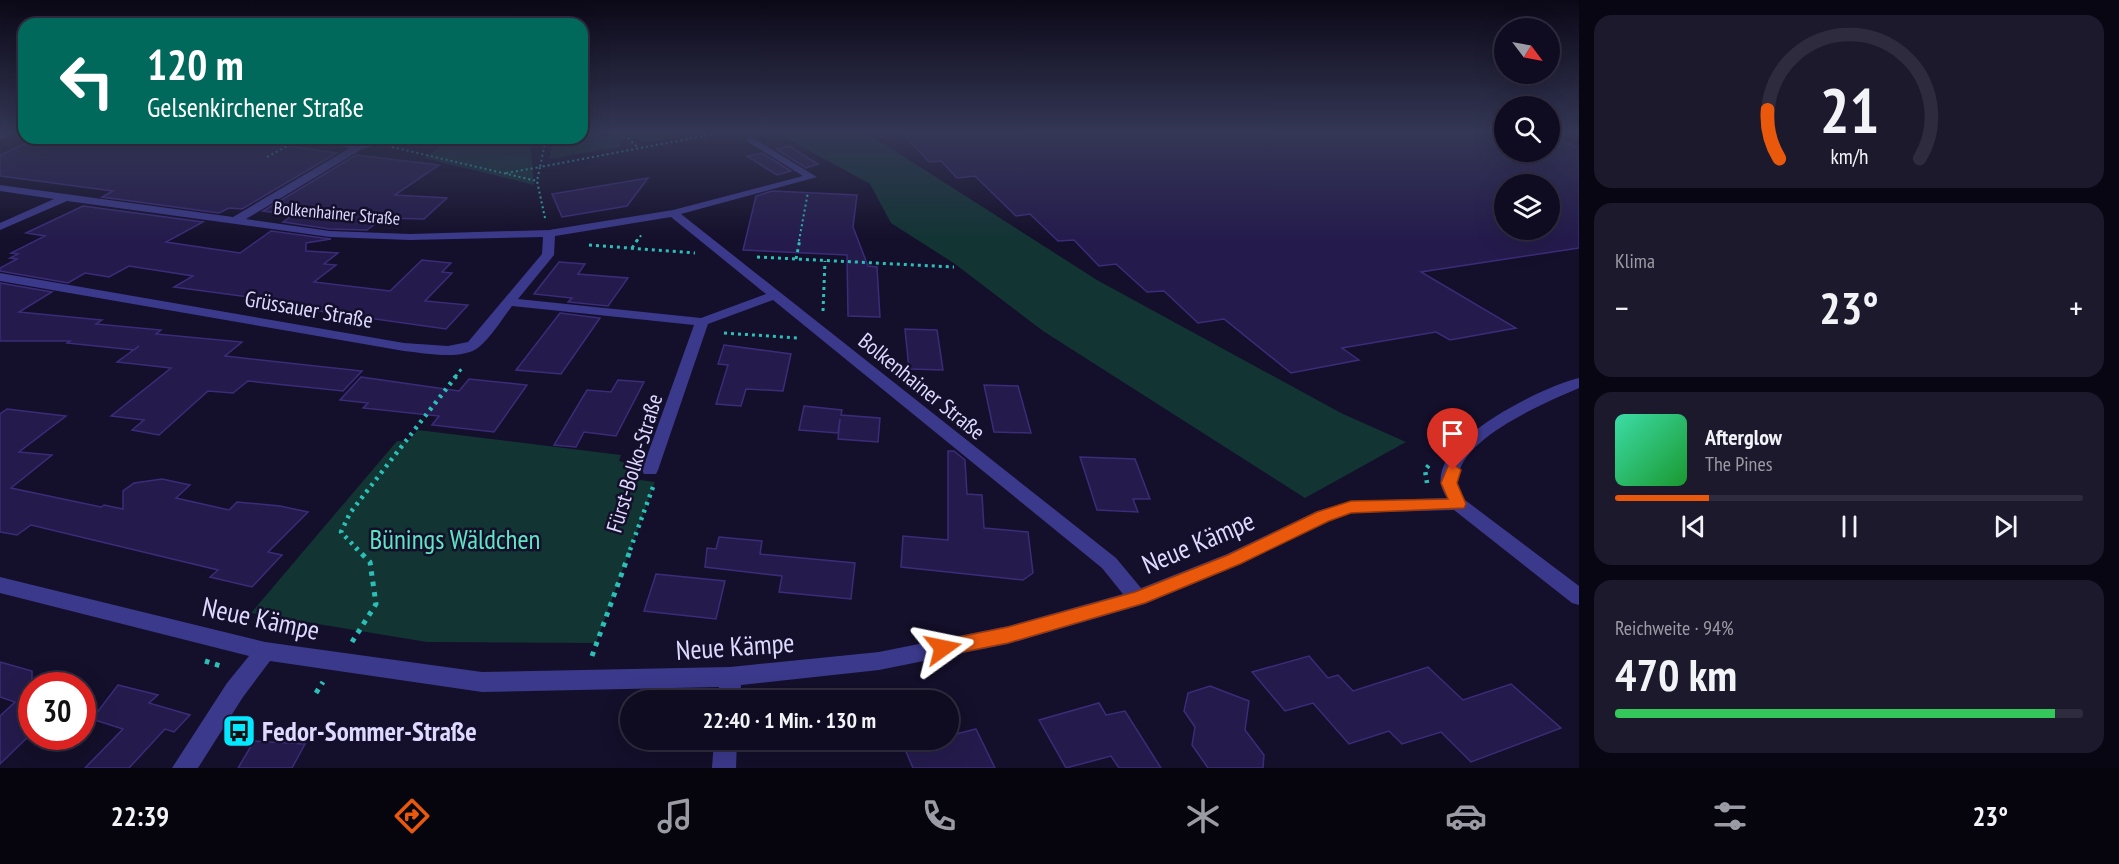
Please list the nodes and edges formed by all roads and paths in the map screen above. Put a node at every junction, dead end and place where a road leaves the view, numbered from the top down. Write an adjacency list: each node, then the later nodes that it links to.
1 (322, 169): 12 (street)
2 (486, 169): 6 (path)
3 (528, 169): 6 (path)
4 (540, 169): 7 (path)
5 (798, 169): 8 (street)
6 (502, 173): 7 (path)
7 (537, 180): 14 (path)
8 (801, 180): 11 (street, Bolkenhainer Straße); 15 (path)
9 (0, 188): 10 (street, Bolkenhainer Straße)
10 (64, 198): 12 (street, Bolkenhainer Straße); 13 (street)
11 (672, 213): 14 (street, Bolkenhainer Straße); 18 (street, Bolkenhainer Straße)
12 (233, 222): 14 (street, Bolkenhainer Straße)
13 (0, 227)
14 (549, 233): 19 (street)
15 (796, 259)
16 (825, 261): 20 (path)
17 (0, 277): 23 (street, Grüssauer Straße)
18 (776, 295): 21 (street); 22 (street, Bolkenhainer Straße)
19 (509, 302): 21 (street); 23 (street)
20 (823, 313)
21 (702, 322): 22 (path); 25 (street, Fürst-Bolko-Straße)
22 (831, 340): 29 (street, Bolkenhainer Straße)
23 (463, 350): 30 (path)
24 (1579, 382): 26 (street)
25 (650, 470): 32 (path, Fürst-Bolko-Straße)
26 (1458, 504): 28 (street); 29 (street, Neue Kämpe)
27 (0, 585): 31 (street, Neue Kämpe)
28 (1579, 597)
29 (1138, 598): 33 (street, Neue Kämpe)
30 (354, 639)
31 (265, 651): 33 (street, Neue Kämpe); 36 (street)
32 (592, 656)
33 (730, 677): 34 (street)
34 (729, 690)
35 (725, 750): 37 (street)
36 (184, 768)
37 (724, 768)

